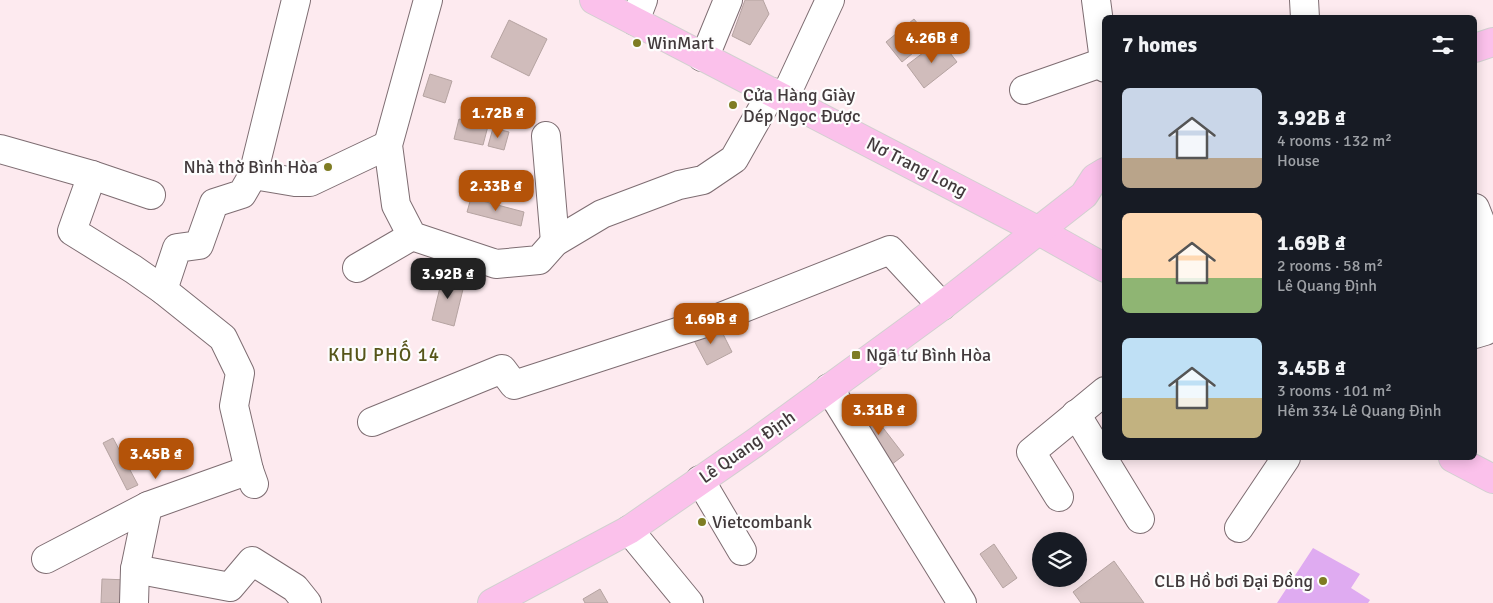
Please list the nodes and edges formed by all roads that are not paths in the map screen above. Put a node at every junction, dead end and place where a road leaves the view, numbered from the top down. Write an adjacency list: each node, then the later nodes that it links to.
1 (296, 0): 22 (street)
2 (428, 0): 18 (street)
3 (594, 0): 8 (main road, Nơ Trang Long)
4 (728, 0): 13 (street)
5 (830, 0): 16 (street)
6 (1096, 0): 12 (street)
7 (1304, 0): 9 (street)
8 (639, 11): 13 (main road, Nơ Trang Long)
9 (1304, 15)
10 (1493, 42): 11 (main road)
11 (1477, 47)
12 (1102, 49)
13 (702, 57): 16 (main road, Nơ Trang Long)
14 (1102, 66): 15 (street)
15 (1024, 90)
16 (778, 96): 26 (main road, Nơ Trang Long); 28 (street)
17 (546, 136): 28 (street)
18 (388, 145): 22 (street); 27 (street)
19 (0, 148): 21 (street)
20 (1102, 174): 23 (main road, Lê Quang Định)
21 (92, 175): 24 (street); 32 (street)
22 (253, 175): 32 (street)
23 (1094, 193): 26 (main road, Lê Quang Định)
24 (151, 195)
25 (1477, 212): 29 (street)
26 (1039, 231): 30 (main road, Nơ Trang Long); 33 (main road, Lê Quang Định)
27 (412, 236): 28 (street); 31 (street)
28 (555, 242)
29 (1492, 246): 34 (street)
30 (1102, 266)
31 (357, 268)
32 (163, 290): 46 (street)
33 (942, 306): 35 (main road, Lê Quang Định); 38 (street)
34 (1477, 333)
35 (829, 388): 44 (main road, Lê Quang Định); 57 (street)
36 (1102, 392): 37 (street)
37 (1076, 414): 39 (street); 45 (street)
38 (372, 422)
39 (1102, 457)
40 (1104, 460): 47 (street)
41 (1285, 460): 48 (street)
42 (1457, 460): 43 (main road)
43 (1493, 479)
44 (700, 480): 49 (main road, Lê Quang Định); 50 (street)
45 (1059, 497)
46 (148, 506): 51 (street); 52 (street)
47 (1140, 519)
48 (1238, 528)
49 (630, 530): 55 (main road, Lê Quang Định); 56 (street)
50 (742, 551)
51 (46, 559)
52 (135, 569): 53 (street); 54 (street)
53 (134, 603)
54 (307, 603)
55 (492, 603)
56 (689, 603)
57 (962, 603)

